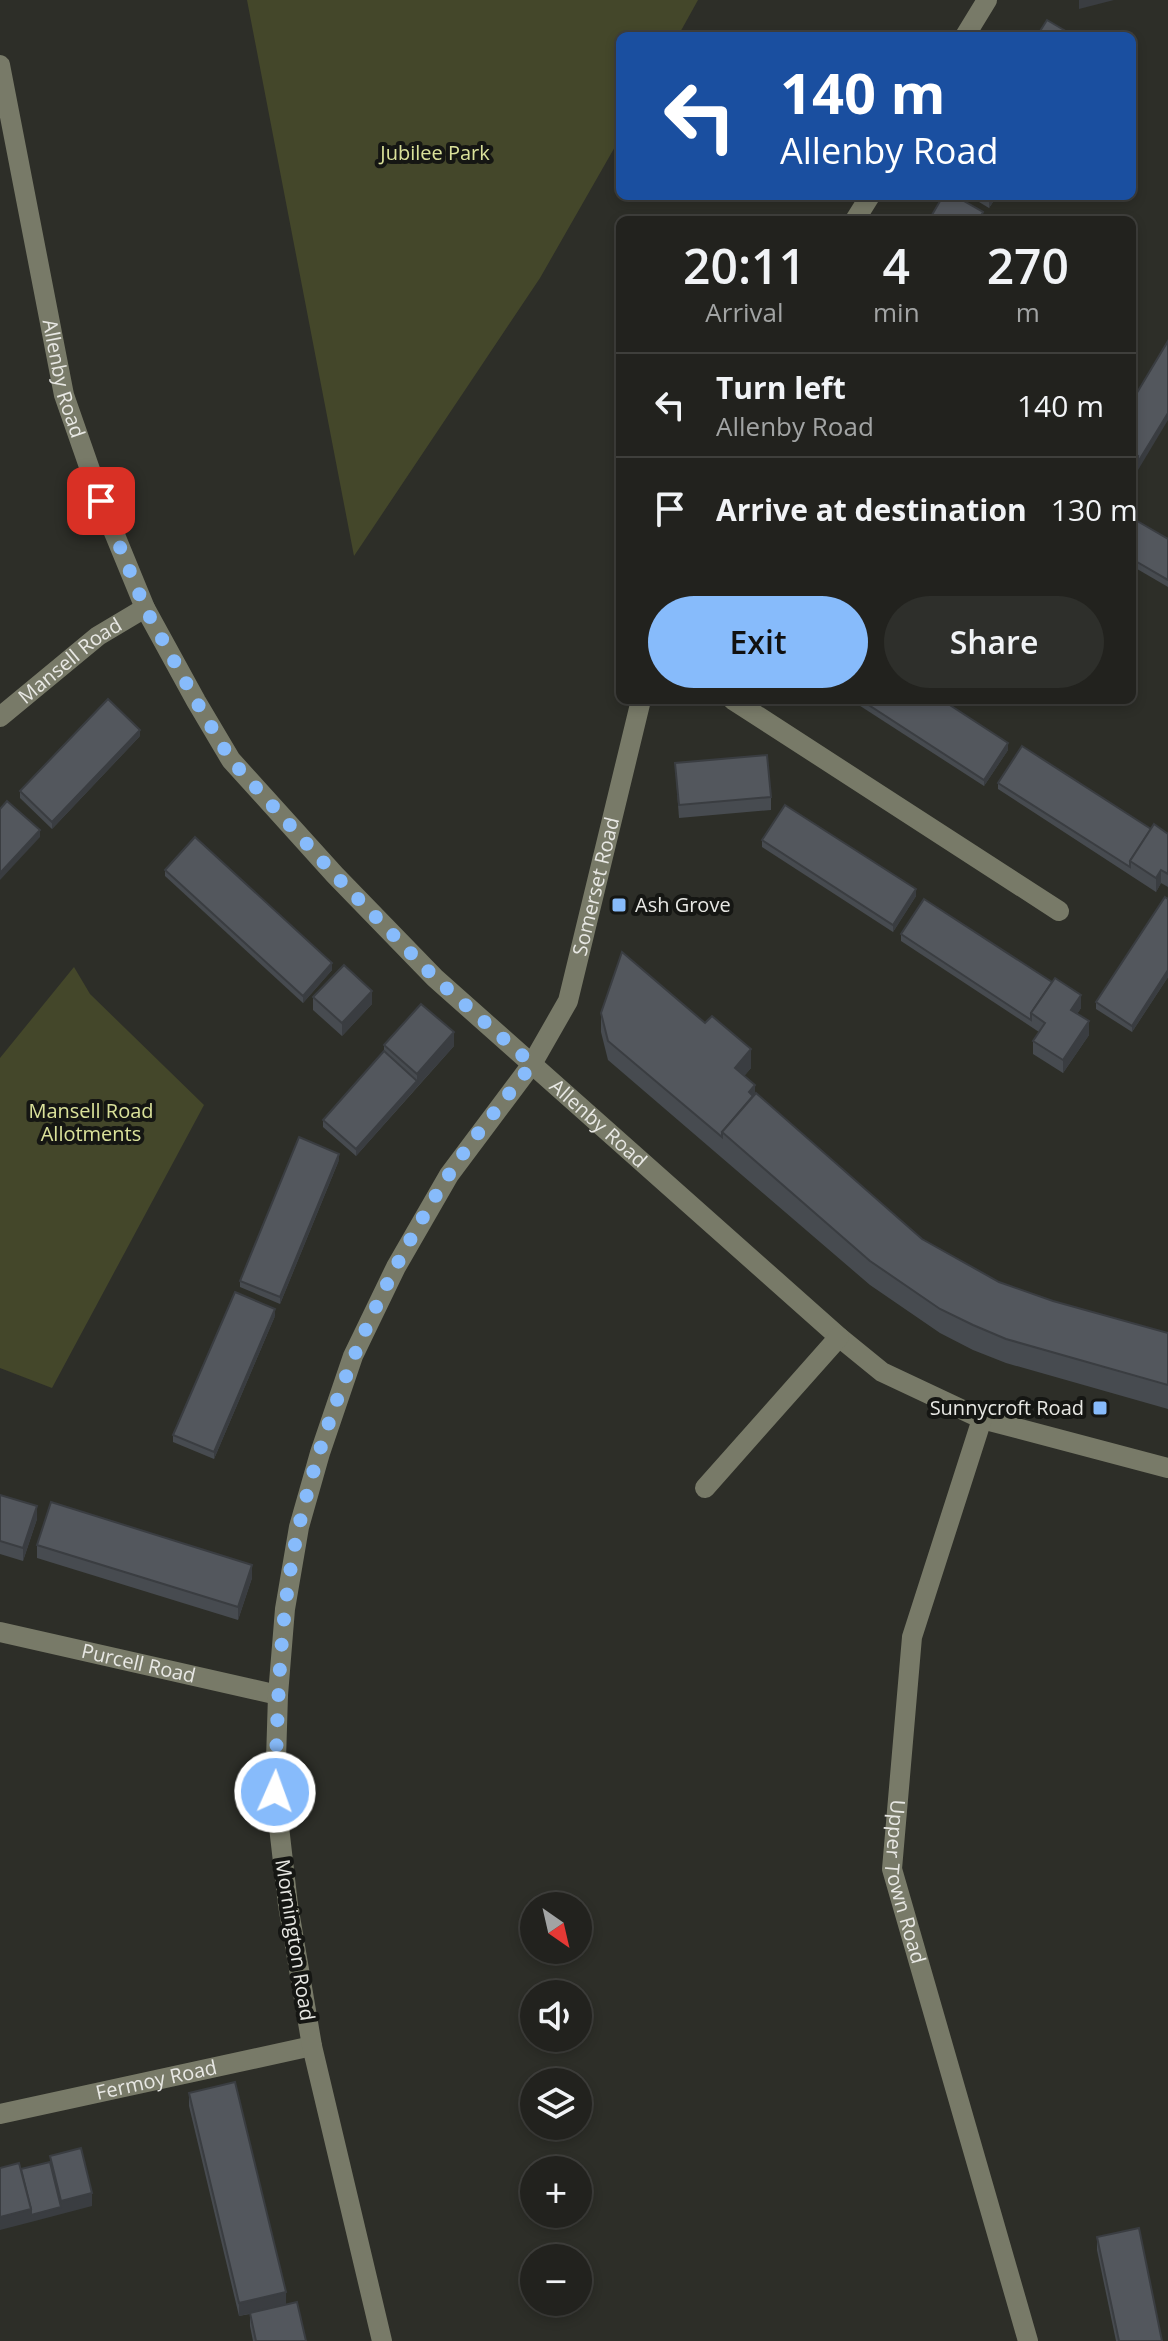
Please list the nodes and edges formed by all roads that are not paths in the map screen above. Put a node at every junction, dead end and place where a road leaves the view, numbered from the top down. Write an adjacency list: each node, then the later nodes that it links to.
1 (987, 0): 2 (street)
2 (967, 32)
3 (0, 65): 4 (street, Allenby Road)
4 (145, 608): 7 (street, Mansell Road); 9 (street, Allenby Road)
5 (640, 704): 9 (street, Somerset Road)
6 (739, 704): 8 (street)
7 (0, 717)
8 (1059, 911)
9 (532, 1064): 10 (street, Allenby Road); 15 (street, Mornington Road)
10 (839, 1337): 11 (street, Allenby Road); 13 (street)
11 (982, 1419): 12 (street, Allenby Road); 19 (street, Upper Town Road)
12 (1168, 1468)
13 (705, 1488)
14 (0, 1632): 15 (street, Purcell Road)
15 (278, 1695): 16 (street, Mornington Road)
16 (312, 2046): 17 (street, Fermoy Road); 18 (street, Mornington Road)
17 (0, 2114)
18 (382, 2341)
19 (1028, 2341)

